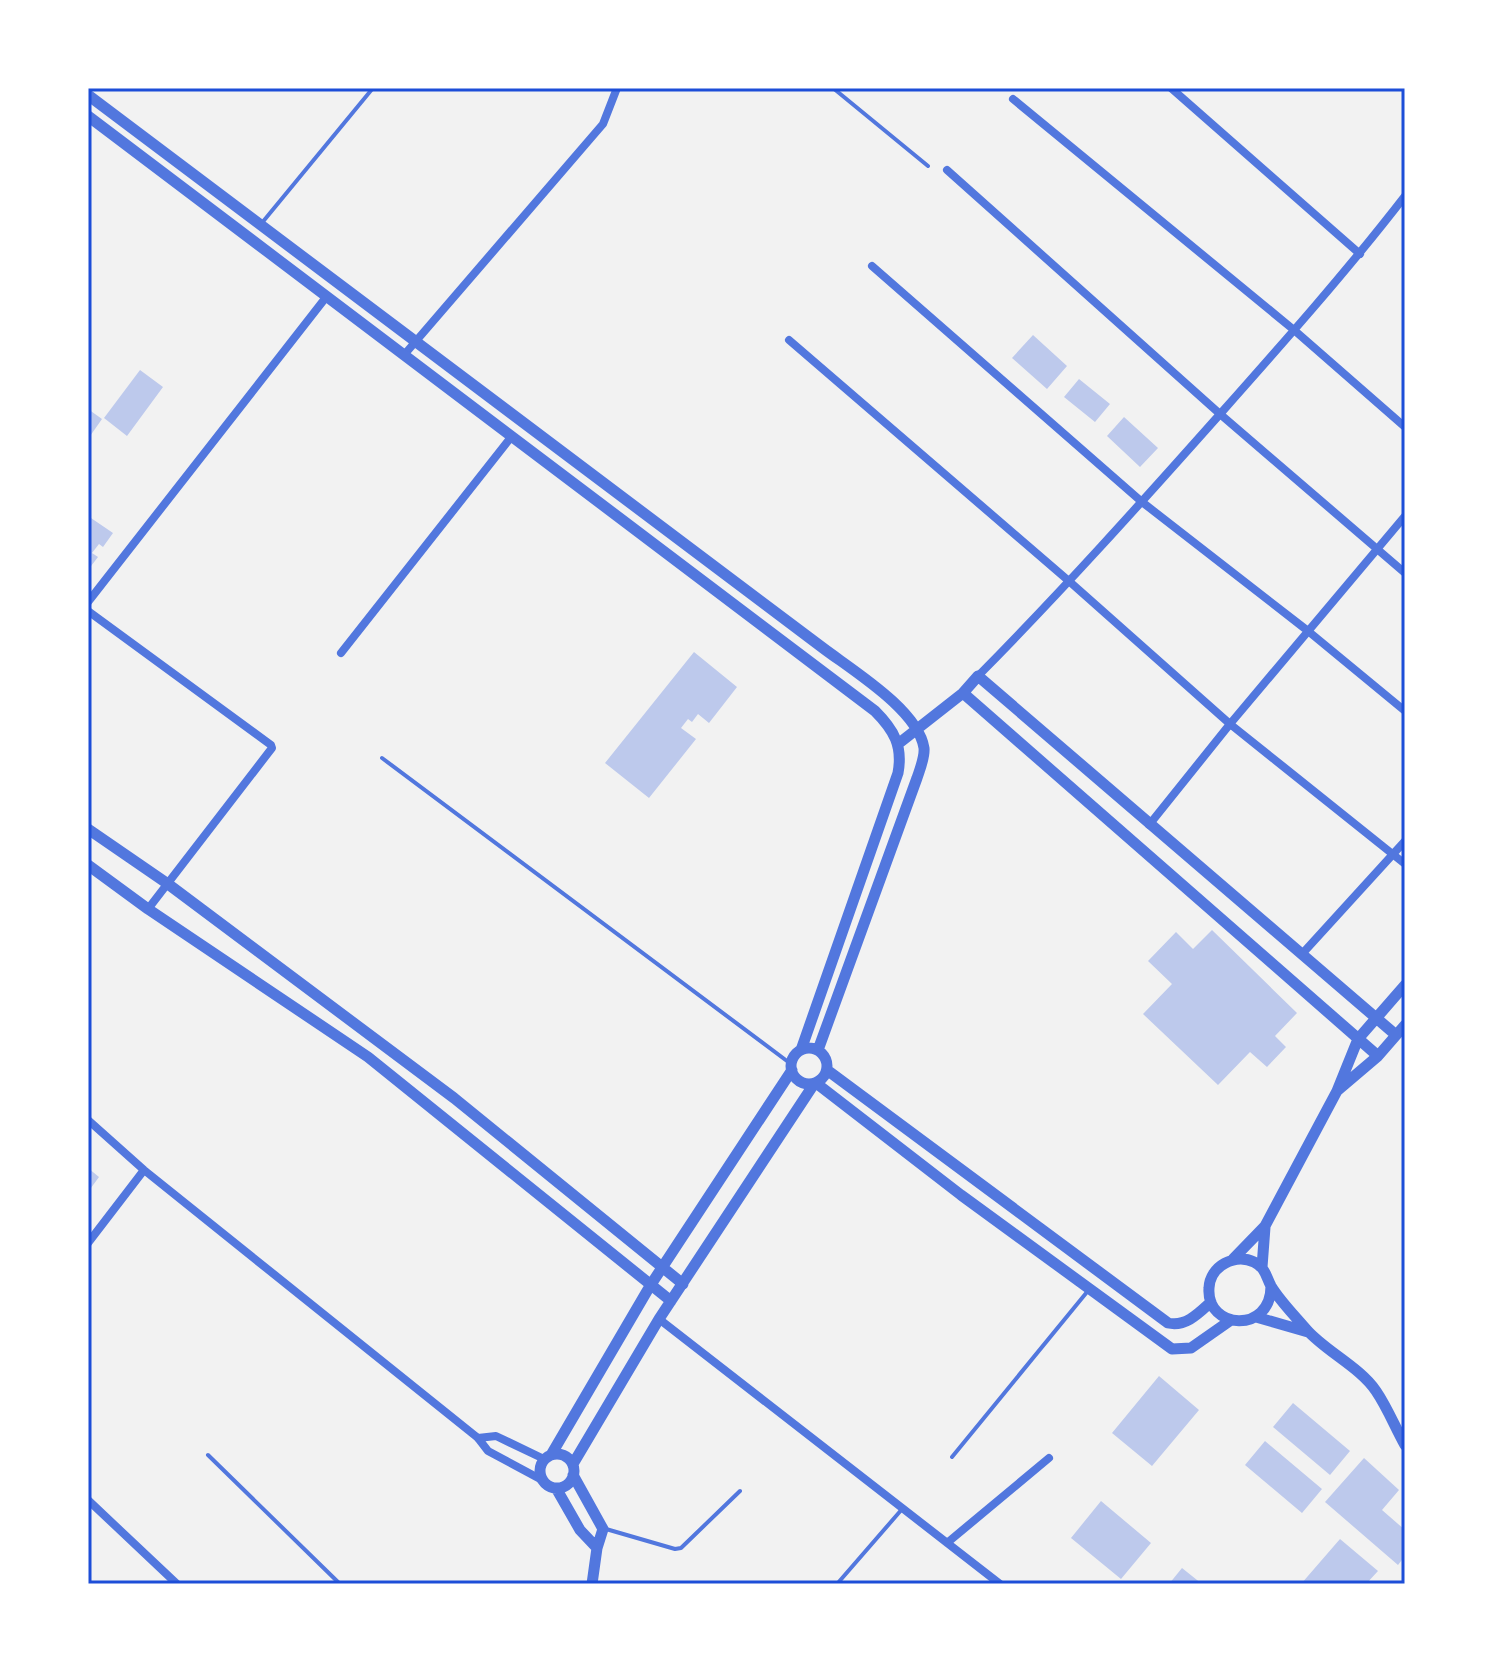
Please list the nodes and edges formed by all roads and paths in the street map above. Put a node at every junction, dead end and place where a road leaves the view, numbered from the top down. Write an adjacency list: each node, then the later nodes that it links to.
1 (373, 88): 11 (lane)
2 (617, 88): 17 (street)
3 (833, 88): 8 (lane)
4 (1171, 88): 12 (street)
5 (88, 95): 11 (street)
6 (1013, 99): 15 (street)
7 (88, 116): 14 (street)
8 (928, 166)
9 (947, 170): 19 (street)
10 (1405, 196): 12 (street)
11 (260, 226): 17 (street)
12 (1360, 254): 15 (street)
13 (872, 266): 22 (street)
14 (327, 296): 18 (street); 27 (street)
15 (1294, 330): 19 (street); 20 (street)
16 (789, 340): 26 (street)
17 (414, 342): 18 (street); 35 (street)
18 (404, 355): 21 (street)
19 (1220, 414): 22 (street); 24 (street)
20 (1405, 427)
21 (512, 436): 30 (street); 36 (street)
22 (1142, 502): 26 (street); 29 (street)
23 (1405, 516): 24 (street)
24 (1375, 549): 25 (street); 29 (street)
25 (1405, 573)
26 (1070, 582): 31 (street); 34 (street)
27 (88, 602)
28 (88, 611): 44 (street)
29 (1308, 631): 33 (street); 34 (street)
30 (341, 653)
31 (978, 676): 32 (street); 38 (street)
32 (963, 693): 35 (street); 51 (street)
33 (1405, 711)
34 (1230, 724): 38 (street); 41 (street)
35 (918, 730): 36 (street); 53 (street)
36 (898, 744): 52 (street)
37 (382, 758): 55 (lane)
38 (1149, 825): 46 (street)
39 (88, 829): 44 (street)
40 (1405, 841): 41 (street)
41 (1394, 855): 42 (street); 46 (street)
42 (1405, 864)
43 (88, 865): 45 (street)
44 (168, 884): 45 (street); 65 (street)
45 (148, 909): 67 (street)
46 (1302, 954): 48 (street)
47 (1405, 985): 48 (street)
48 (1376, 1018): 50 (street); 51 (street)
49 (1405, 1025): 50 (street)
50 (1396, 1035): 54 (street)
51 (1358, 1039): 54 (street); 58 (street)
52 (801, 1050): 53 (street); 55 (street)
53 (818, 1050): 56 (street)
54 (1378, 1056): 58 (street)
55 (791, 1067): 57 (street); 65 (street)
56 (827, 1070): 57 (street); 71 (street)
57 (815, 1083): 66 (street); 69 (street)
58 (1337, 1091): 61 (street)
59 (88, 1120): 60 (street)
60 (144, 1170): 62 (street); 76 (street)
61 (1265, 1226): 63 (street); 64 (street)
62 (88, 1243)
63 (1233, 1259): 64 (street); 71 (street)
64 (1262, 1267): 68 (street)
65 (662, 1268): 66 (street); 67 (street)
66 (683, 1284): 70 (street)
67 (650, 1286): 70 (street); 79 (street)
68 (1271, 1286): 72 (street); 75 (street)
69 (1089, 1289): 74 (street); 80 (lane)
70 (671, 1301): 73 (street)
71 (1211, 1302): 74 (street)
72 (1256, 1317): 74 (street); 75 (street)
73 (659, 1319): 82 (street); 87 (street)
74 (1231, 1320)
75 (1309, 1333): 77 (street)
76 (478, 1438): 79 (street); 83 (street)
77 (1405, 1445)
78 (208, 1455): 92 (lane)
79 (548, 1457): 82 (street); 83 (street)
80 (952, 1457)
81 (1049, 1458): 89 (street)
82 (573, 1470): 84 (street); 88 (street)
83 (542, 1480): 84 (street)
84 (556, 1488): 90 (street)
85 (740, 1491): 88 (lane)
86 (88, 1500): 91 (street)
87 (903, 1508): 89 (street); 94 (lane)
88 (603, 1529): 90 (street)
89 (947, 1543): 95 (street)
90 (597, 1548): 93 (street)
91 (177, 1584)
92 (340, 1584)
93 (592, 1584)
94 (837, 1584)
95 (1000, 1584)

